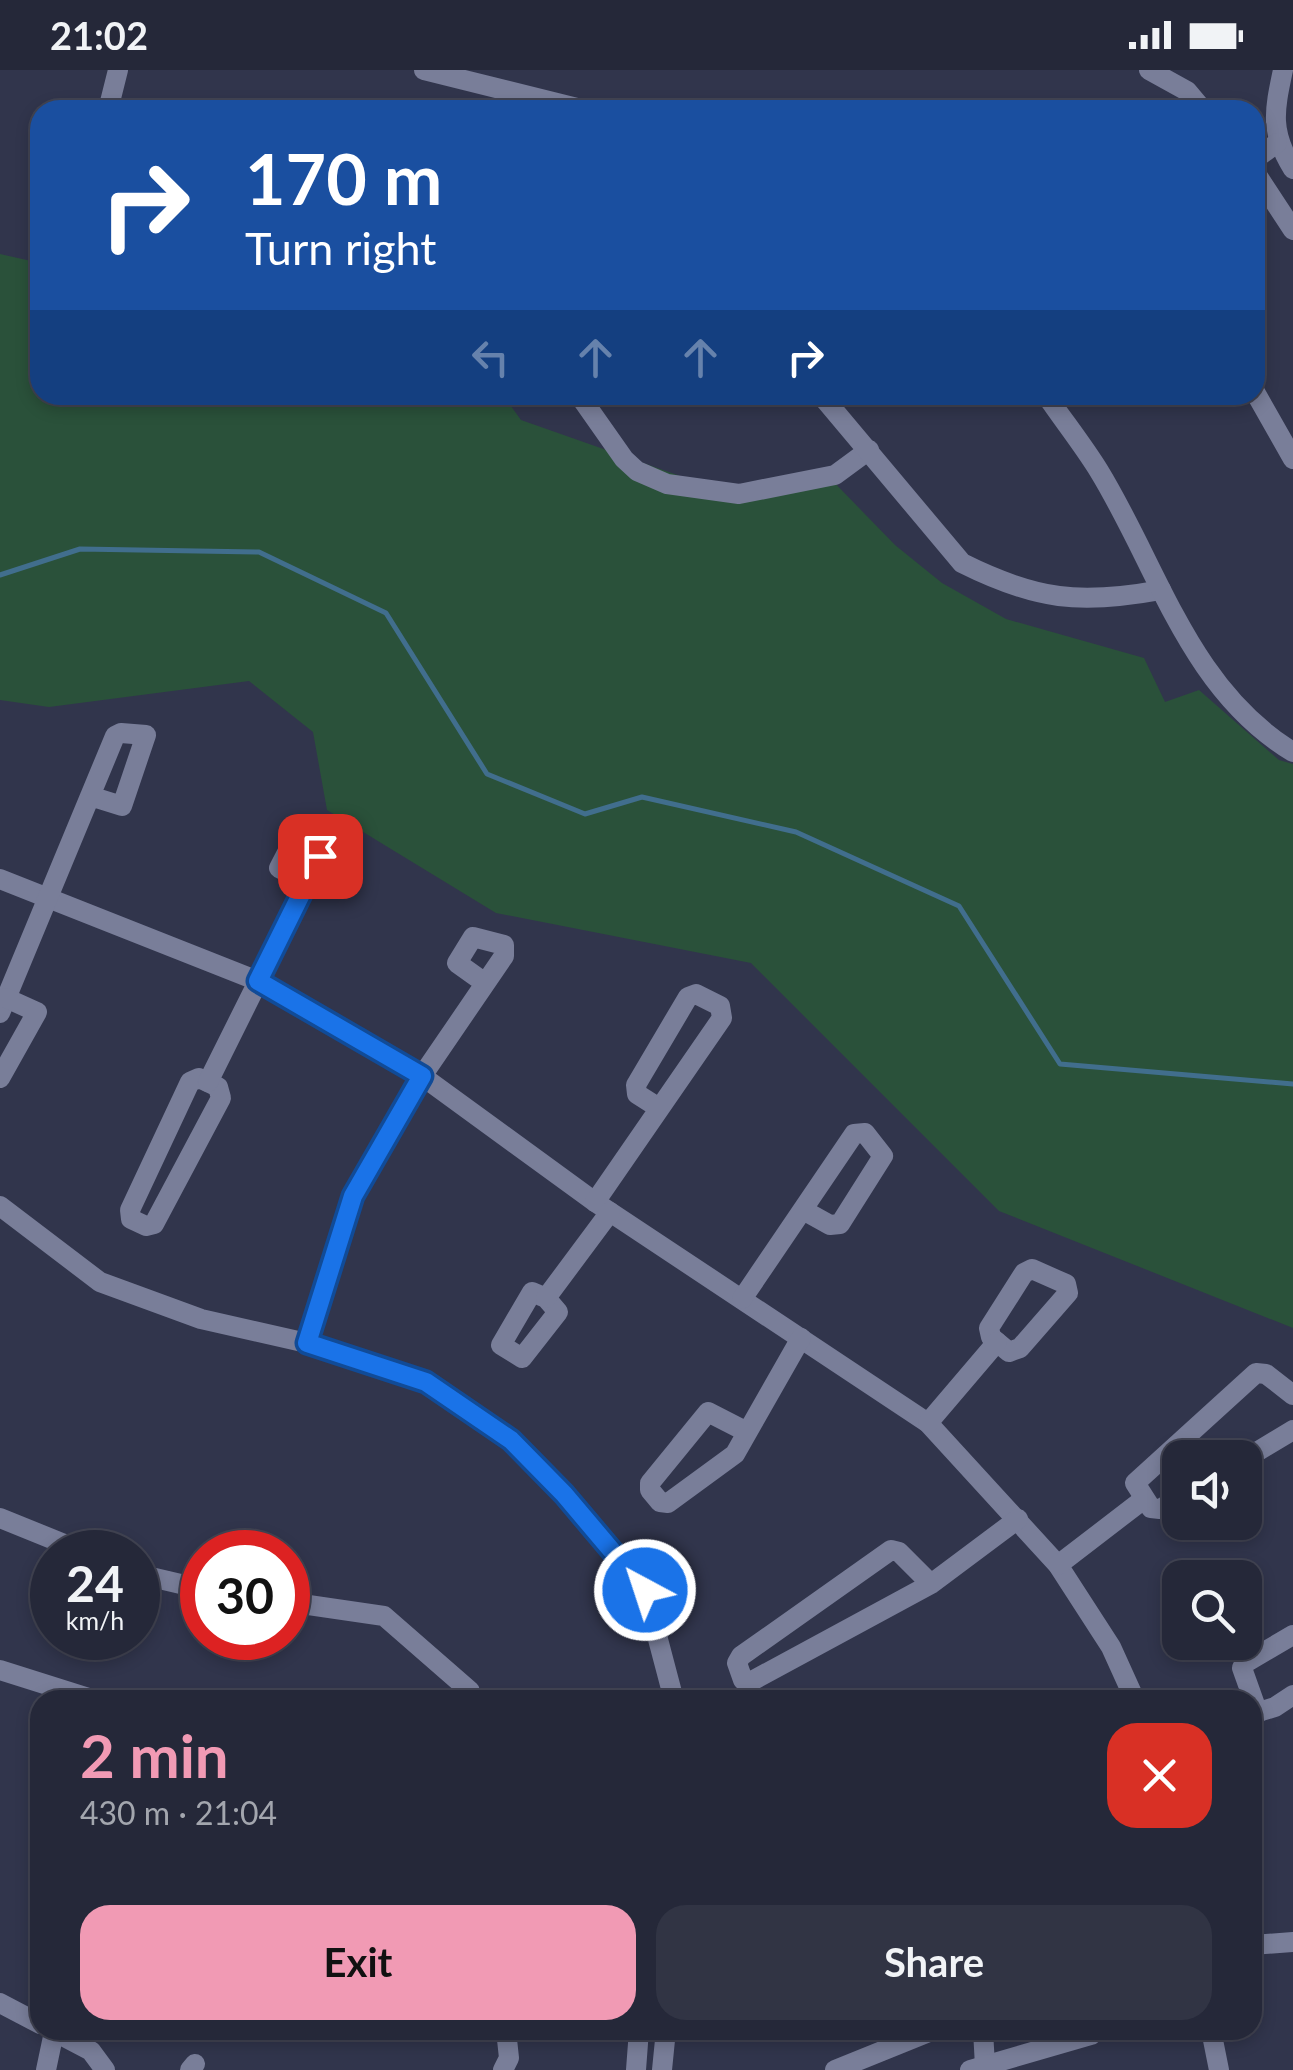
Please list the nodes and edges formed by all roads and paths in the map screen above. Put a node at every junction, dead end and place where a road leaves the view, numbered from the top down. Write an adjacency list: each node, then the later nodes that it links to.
1 (118, 70): 5 (street)
2 (424, 70): 6 (street)
3 (1149, 70): 7 (street)
4 (1283, 70): 8 (street)
5 (110, 100)
6 (545, 100)
7 (1195, 100)
8 (1277, 143): 9 (street); 10 (street)
9 (1265, 152)
10 (1293, 169)
11 (1265, 187): 12 (street)
12 (1293, 230)
13 (586, 405): 17 (street)
14 (829, 405): 17 (street)
15 (1053, 405): 19 (street)
16 (1262, 405): 18 (street)
17 (869, 450): 19 (street)
18 (1293, 458)
19 (1161, 590): 20 (street)
20 (1293, 752)
21 (90, 796): 24 (street)
22 (0, 879): 24 (street)
23 (308, 882): 25 (street)
24 (48, 898): 25 (street); 27 (street)
25 (258, 981): 28 (street); 30 (street)
26 (485, 983): 28 (street)
27 (3, 1005): 29 (street)
28 (422, 1076): 33 (street); 39 (street)
29 (0, 1078)
30 (208, 1082): 30 (street)
31 (659, 1108): 31 (street); 33 (street)
32 (0, 1206): 39 (street)
33 (603, 1207): 35 (street); 36 (street)
34 (803, 1210): 34 (street); 36 (street)
35 (546, 1298)
36 (742, 1299): 37 (street)
37 (800, 1338): 41 (street); 43 (street)
38 (997, 1342): 41 (street)
39 (307, 1343): 59 (street)
40 (1293, 1395): 45 (street)
41 (928, 1423): 48 (street)
42 (1293, 1430): 44 (street)
43 (748, 1432): 43 (street)
44 (1262, 1448)
45 (1144, 1499): 46 (street); 50 (street)
46 (1162, 1506)
47 (0, 1518): 49 (street)
48 (1018, 1519): 50 (street); 51 (street)
49 (30, 1530)
50 (1058, 1565): 60 (street)
51 (931, 1584): 52 (street); 55 (street)
52 (816, 1603): 55 (street); 55 (street)
53 (310, 1605): 58 (street)
54 (1293, 1635): 61 (street)
55 (834, 1637)
56 (0, 1670): 57 (street)
57 (64, 1690)
58 (469, 1690)
59 (671, 1690)
60 (1130, 1690)
61 (1248, 1690)
62 (1293, 1695): 63 (street)
63 (1262, 1711)
64 (1293, 1942): 65 (street)
65 (1262, 1944)
66 (0, 2003): 67 (street)
67 (30, 2019)
68 (47, 2040): 78 (street)
69 (69, 2040): 79 (street)
70 (507, 2040): 80 (street)
71 (638, 2040): 81 (street)
72 (665, 2040): 82 (street)
73 (910, 2040): 83 (street)
74 (982, 2040): 77 (street)
75 (1075, 2040): 77 (street)
76 (1213, 2040): 84 (street)
77 (978, 2068)
78 (46, 2070)
79 (105, 2070)
80 (503, 2070)
81 (636, 2070)
82 (662, 2070)
83 (836, 2070)
84 (1219, 2070)

